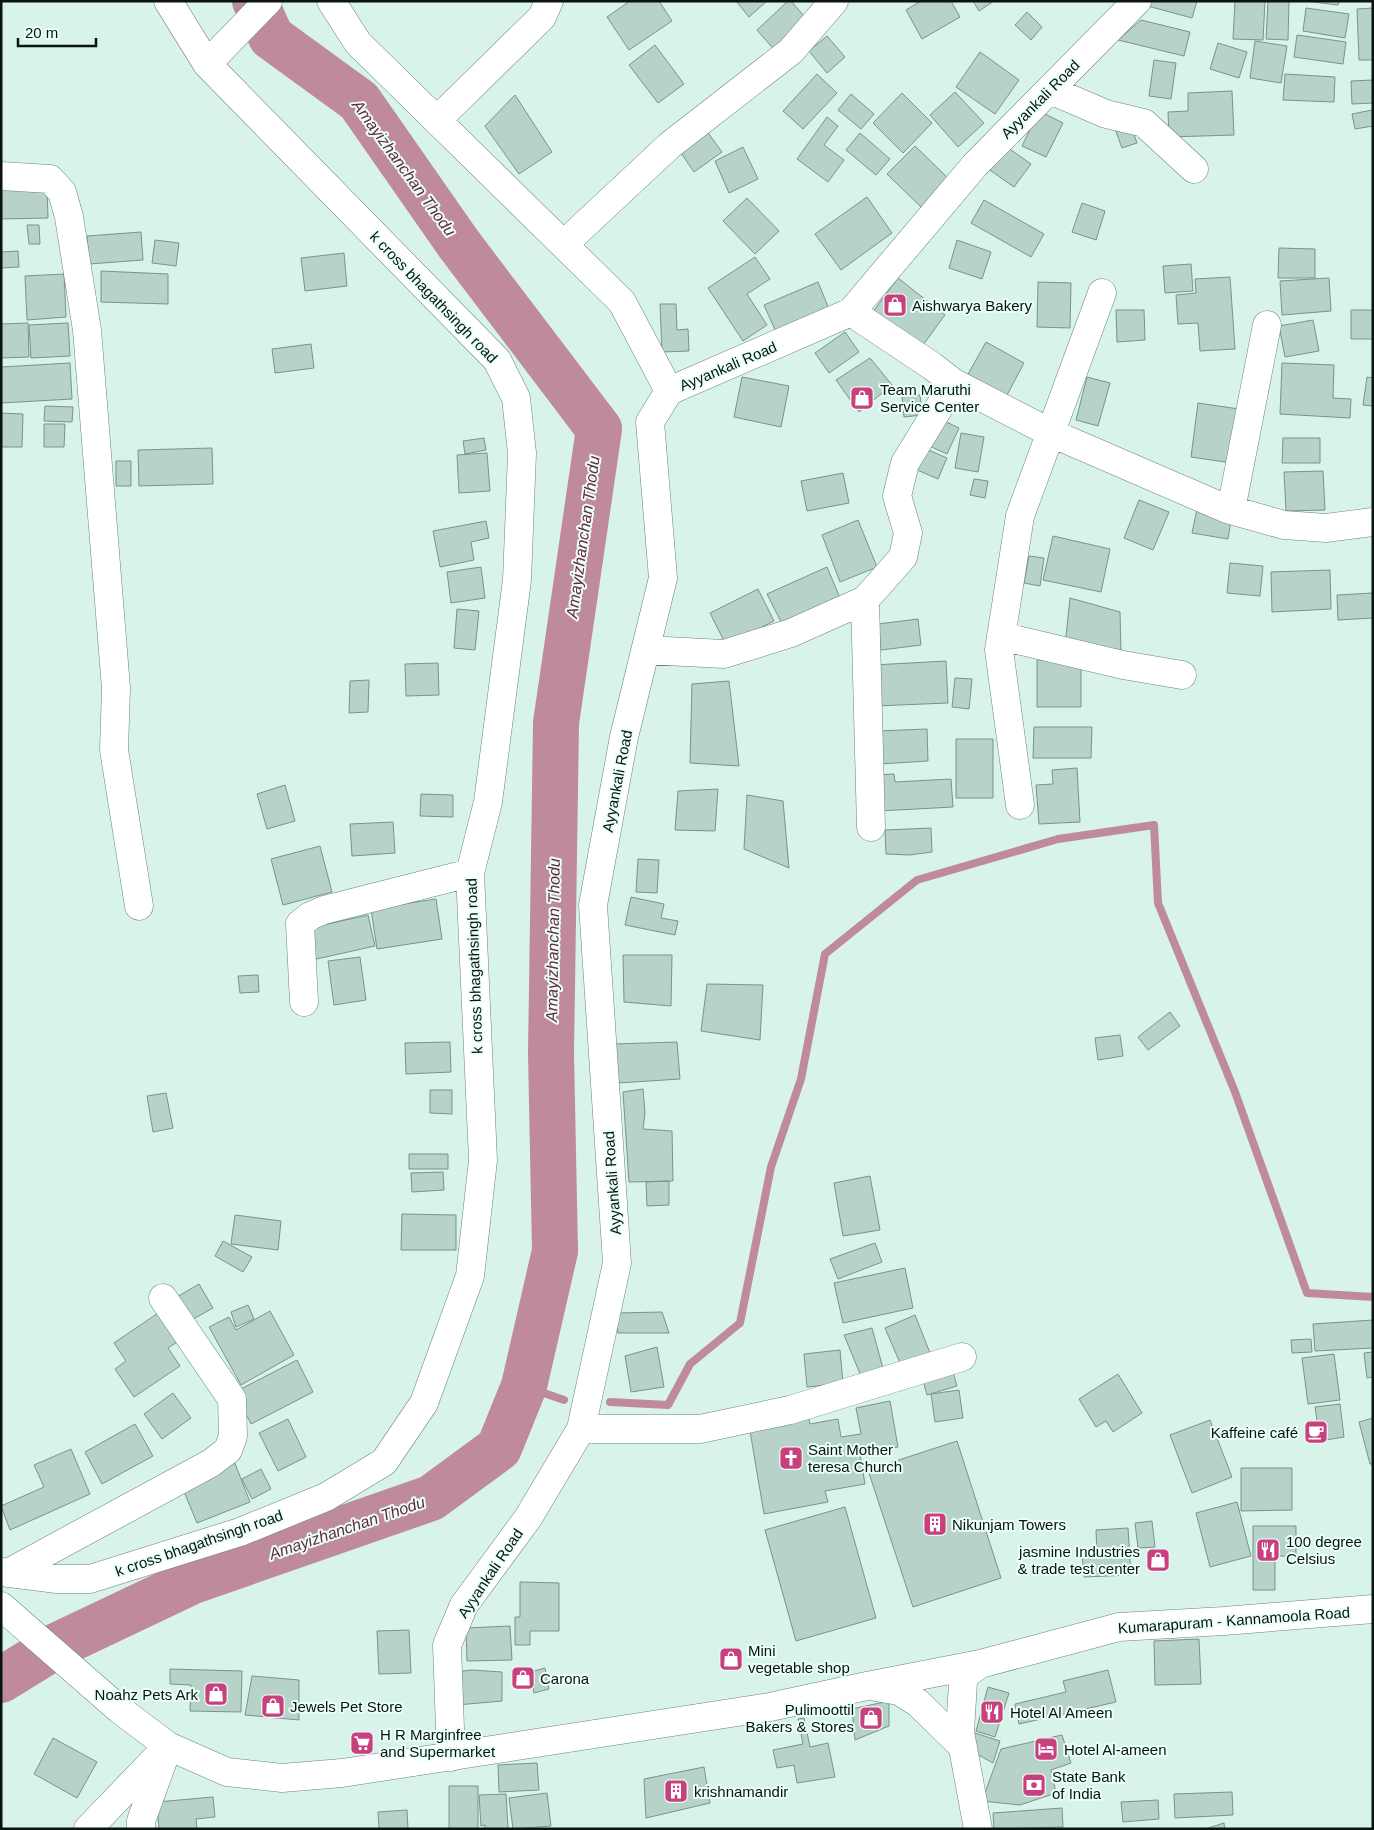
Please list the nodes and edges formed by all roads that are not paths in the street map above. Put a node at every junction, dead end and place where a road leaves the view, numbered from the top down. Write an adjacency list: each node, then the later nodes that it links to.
1 (168, 1): 7 (street, k cross bhagathsingh road)
2 (268, 1): 7 (street)
3 (331, 1): 9 (street)
4 (549, 1): 9 (street)
5 (834, 1): 12 (street)
6 (1137, 1): 8 (street, Ayyankali Road)
7 (207, 64): 27 (street, k cross bhagathsingh road)
8 (1050, 90): 10 (street); 14 (street, Ayyankali Road)
9 (437, 120): 12 (street)
10 (1194, 169)
11 (1, 176): 28 (street)
12 (564, 244): 17 (street)
13 (1102, 293): 18 (street)
14 (851, 312): 16 (street); 17 (street, Ayyankali Road)
15 (1267, 325): 19 (street)
16 (954, 383): 18 (street); 21 (street)
17 (669, 391): 23 (street, Ayyankali Road)
18 (1051, 433): 19 (street); 22 (street)
19 (1231, 510): 20 (street)
20 (1373, 522)
21 (865, 600): 23 (street); 26 (street)
22 (1001, 636): 24 (street); 25 (street)
23 (646, 650): 32 (street, Ayyankali Road)
24 (1182, 675)
25 (1020, 806)
26 (871, 827)
27 (470, 873): 29 (street); 33 (street, k cross bhagathsingh road)
28 (139, 906)
29 (304, 1002)
30 (164, 1298): 33 (street)
31 (962, 1358): 32 (street)
32 (581, 1430): 40 (street, Ayyankali Road)
33 (5, 1572)
34 (1, 1606): 38 (street, Kumarapuram - Kannamoola Road)
35 (1373, 1609): 36 (street, Kumarapuram - Kannamoola Road)
36 (980, 1664): 37 (street, Kumarapuram - Kannamoola Road); 39 (street)
37 (867, 1686): 39 (street); 40 (street, Kumarapuram - Kannamoola Road)
38 (168, 1746): 40 (street, Kumarapuram - Kannamoola Road); 41 (street); 42 (street)
39 (963, 1747): 43 (street)
40 (451, 1757)
41 (88, 1829)
42 (141, 1829)
43 (978, 1829)

